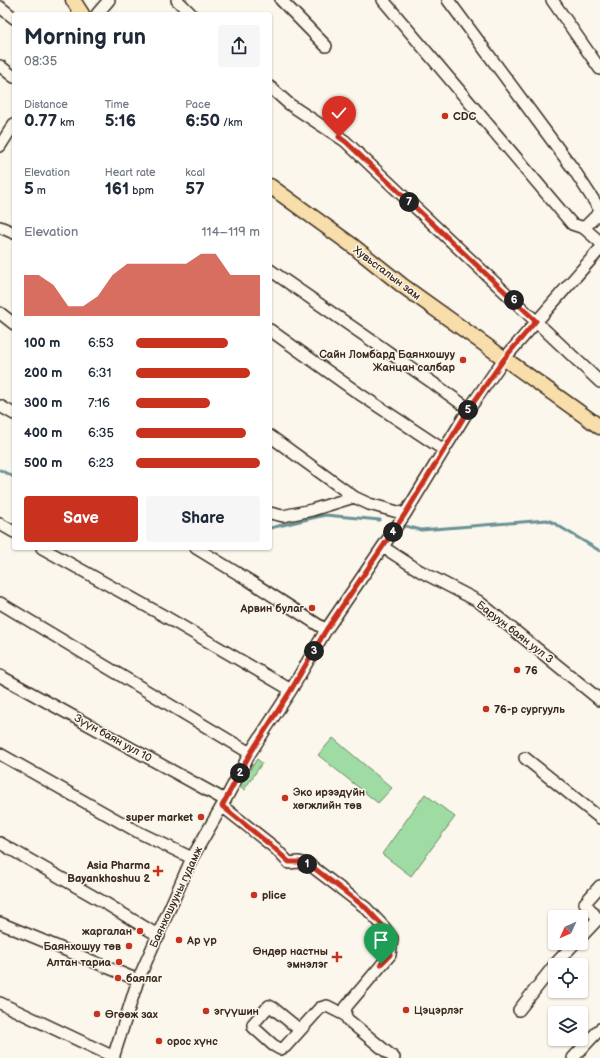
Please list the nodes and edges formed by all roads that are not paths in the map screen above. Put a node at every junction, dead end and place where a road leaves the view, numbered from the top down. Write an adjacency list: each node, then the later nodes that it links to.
1 (73, 0): 9 (main road)
2 (109, 0): 10 (street)
3 (177, 0): 11 (street)
4 (281, 0): 13 (street)
5 (383, 0): 23 (street)
6 (448, 0): 21 (street)
7 (552, 0): 15 (street)
8 (0, 7): 12 (street)
9 (81, 12)
10 (99, 12)
11 (189, 12)
12 (12, 16)
13 (326, 46)
14 (0, 66): 16 (street)
15 (600, 69)
16 (12, 75)
17 (272, 89): 29 (street)
18 (12, 127): 19 (street)
19 (0, 146)
20 (272, 187): 32 (main road, Хувьсгалын зам)
21 (600, 211): 23 (street)
22 (0, 227): 24 (street)
23 (584, 228): 25 (street)
24 (12, 232)
25 (600, 242)
26 (600, 249): 29 (street, Баянхошууны гудамж)
27 (272, 271): 35 (street)
28 (0, 313): 30 (street)
29 (536, 321): 32 (street, Баянхошууны гудамж); 33 (street)
30 (12, 322)
31 (272, 331): 39 (street)
32 (504, 359): 35 (street, Баянхошууны гудамж); 37 (main road)
33 (600, 382)
34 (0, 406): 36 (street)
35 (469, 409): 39 (street, Баянхошууны гудамж)
36 (12, 413)
37 (600, 426)
38 (272, 437): 40 (street)
39 (444, 450): 42 (street, Баянхошууны гудамж)
40 (354, 497): 41 (street); 42 (street)
41 (272, 513)
42 (403, 517): 45 (street, Баянхошууны гудамж)
43 (0, 524): 44 (street)
44 (12, 531)
45 (383, 547): 49 (street, Баянхошууны гудамж); 52 (street, Баруун баян уул 3)
46 (46, 550): 51 (street)
47 (199, 550): 49 (street)
48 (0, 603): 54 (street)
49 (326, 630): 51 (street, Баянхошууны гудамж)
50 (0, 676): 56 (street, Зүүн баян уул 10)
51 (291, 690): 54 (street, Баянхошууны гудамж)
52 (600, 700)
53 (0, 754): 59 (street)
54 (250, 754): 56 (street, Баянхошууны гудамж)
55 (525, 758): 57 (street)
56 (224, 803): 59 (street, Баянхошууны гудамж); 68 (street)
57 (600, 818)
58 (0, 843): 63 (street)
59 (192, 858): 63 (street, Баянхошууны гудамж)
60 (600, 886): 62 (street)
61 (0, 923): 65 (street)
62 (588, 930)
63 (159, 936): 65 (street, Баянхошууны гудамж)
64 (568, 950): 67 (street)
65 (138, 980): 71 (street, Баянхошууны гудамж)
66 (0, 1003): 71 (street)
67 (519, 1010)
68 (345, 1015): 70 (street); 72 (street)
69 (600, 1029): 73 (street)
70 (300, 1030)
71 (113, 1057)
72 (394, 1058)
73 (573, 1058)

